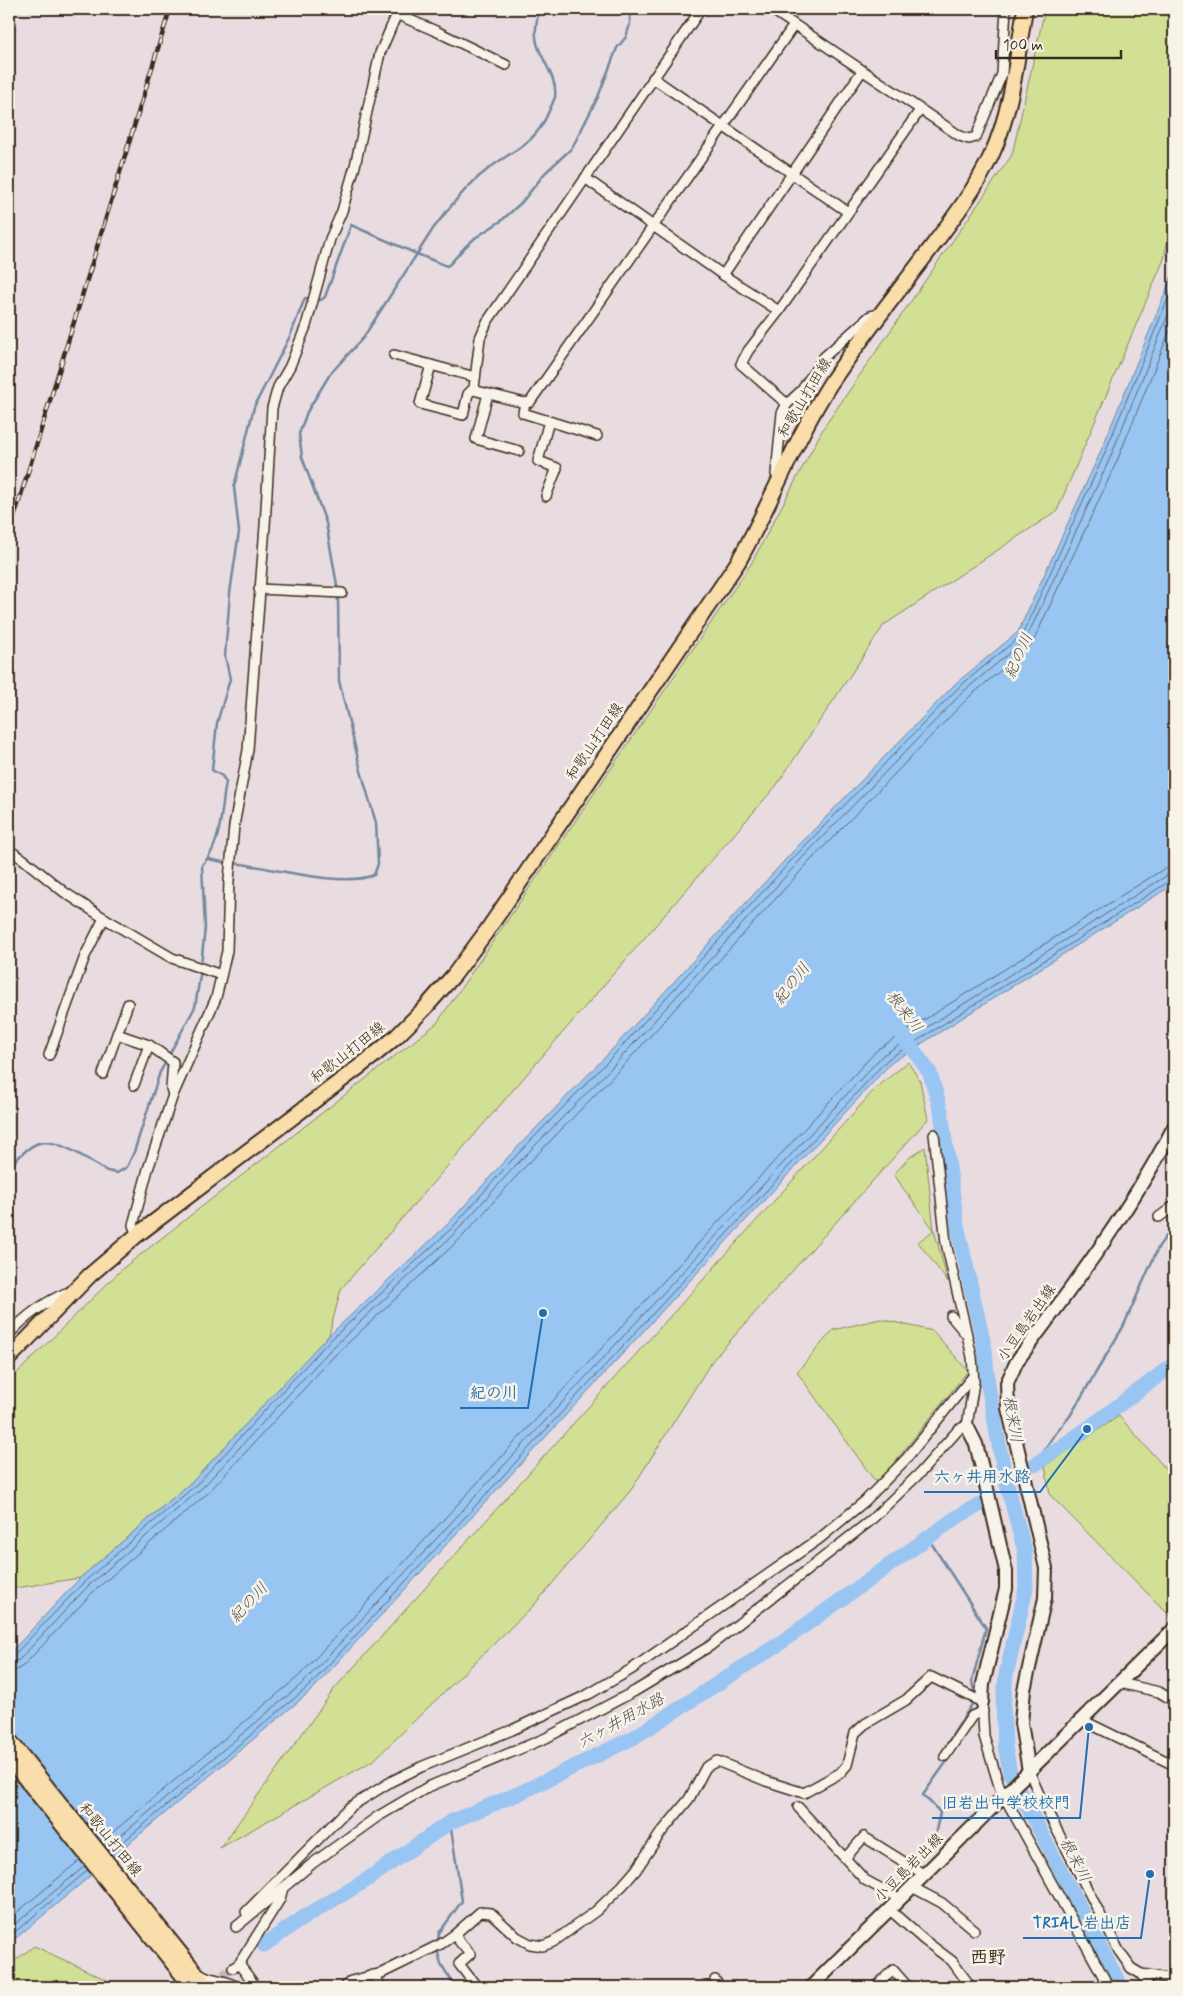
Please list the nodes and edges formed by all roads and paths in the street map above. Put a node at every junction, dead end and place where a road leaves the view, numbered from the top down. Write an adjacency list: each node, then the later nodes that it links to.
1 (701, 9): 10 (street)
2 (771, 9): 6 (street)
3 (1006, 9): 9 (street)
4 (1025, 9): 9 (main road, 和歌山打田線)
5 (398, 12): 7 (street); 32 (street)
6 (794, 25): 8 (street); 12 (street)
7 (506, 65)
8 (862, 71): 11 (street); 13 (street)
9 (1008, 74): 11 (street); 19 (main road, 和歌山打田線)
10 (653, 78): 12 (street); 14 (street)
11 (920, 110): 15 (street)
12 (724, 126): 13 (street); 16 (street)
13 (792, 173): 15 (street); 17 (street)
14 (585, 178): 16 (street); 22 (street)
15 (848, 212): 18 (street)
16 (654, 226): 17 (street); 25 (street)
17 (723, 275): 18 (street)
18 (779, 311): 26 (street)
19 (878, 318): 26 (street); 30 (main road, 和歌山打田線)
20 (394, 355): 21 (street)
21 (431, 365): 22 (street); 23 (street)
22 (475, 377): 23 (street)
23 (474, 388): 24 (street)
24 (488, 394): 25 (street); 29 (street)
25 (525, 403): 27 (street)
26 (787, 404): 30 (street)
27 (549, 421): 28 (street); 31 (street)
28 (597, 436)
29 (519, 451)
30 (779, 478): 48 (main road, 和歌山打田線)
31 (546, 496)
32 (260, 589): 33 (street); 36 (street)
33 (342, 593)
34 (9, 850): 35 (street)
35 (104, 918): 36 (street); 40 (street)
36 (216, 973): 43 (street)
37 (128, 1004): 38 (street)
38 (117, 1034): 39 (street); 41 (street)
39 (149, 1045): 42 (street); 43 (street)
40 (49, 1055)
41 (103, 1074)
42 (134, 1086)
43 (173, 1095): 48 (street)
44 (1174, 1127): 65 (main road, 小豆島岩出線)
45 (934, 1134): 52 (street)
46 (1174, 1206): 47 (street)
47 (1159, 1217)
48 (136, 1235): 49 (main road, 和歌山打田線)
49 (70, 1295): 51 (street); 53 (main road, 和歌山打田線)
50 (951, 1316): 52 (street)
51 (9, 1334)
52 (966, 1334): 54 (street)
53 (9, 1358)
54 (973, 1376): 55 (street); 71 (street)
55 (968, 1426): 59 (main road); 71 (street)
56 (1174, 1629): 57 (main road, 小豆島岩出線)
57 (1120, 1683): 58 (street); 60 (main road, 小豆島岩出線)
58 (1174, 1701)
59 (983, 1706): 62 (street); 66 (street); 75 (street)
60 (1082, 1720): 64 (street); 65 (main road, 小豆島岩出線)
61 (9, 1740): 76 (main road, 和歌山打田線)
62 (945, 1756)
63 (9, 1758): 76 (main road, 和歌山打田線)
64 (1174, 1765)
65 (1026, 1774): 66 (main road, 小豆島岩出線); 77 (street)
66 (1005, 1794): 69 (main road, 小豆島岩出線); 91 (street)
67 (798, 1807): 68 (street)
68 (846, 1857): 69 (street); 72 (street)
69 (925, 1874): 70 (main road, 小豆島岩出線)
70 (912, 1887): 72 (main road, 小豆島岩出線); 74 (street)
71 (283, 1888): 83 (street)
72 (900, 1899): 73 (main road, 小豆島岩出線)
73 (890, 1910): 87 (main road, 小豆島岩出線); 90 (street)
74 (974, 1930)
75 (454, 1935): 78 (street); 86 (street)
76 (181, 1964): 80 (main road); 81 (main road); 82 (street)
77 (1142, 1974): 79 (street); 92 (street)
78 (372, 1975): 84 (street); 85 (street)
79 (1174, 1979)
80 (192, 1987)
81 (207, 1987)
82 (237, 1987)
83 (256, 1987)
84 (344, 1987)
85 (382, 1987)
86 (477, 1987)
87 (813, 1987)
88 (875, 1987): 89 (street)
89 (908, 1987)
90 (971, 1987)
91 (1109, 1987)
92 (1149, 1987)

